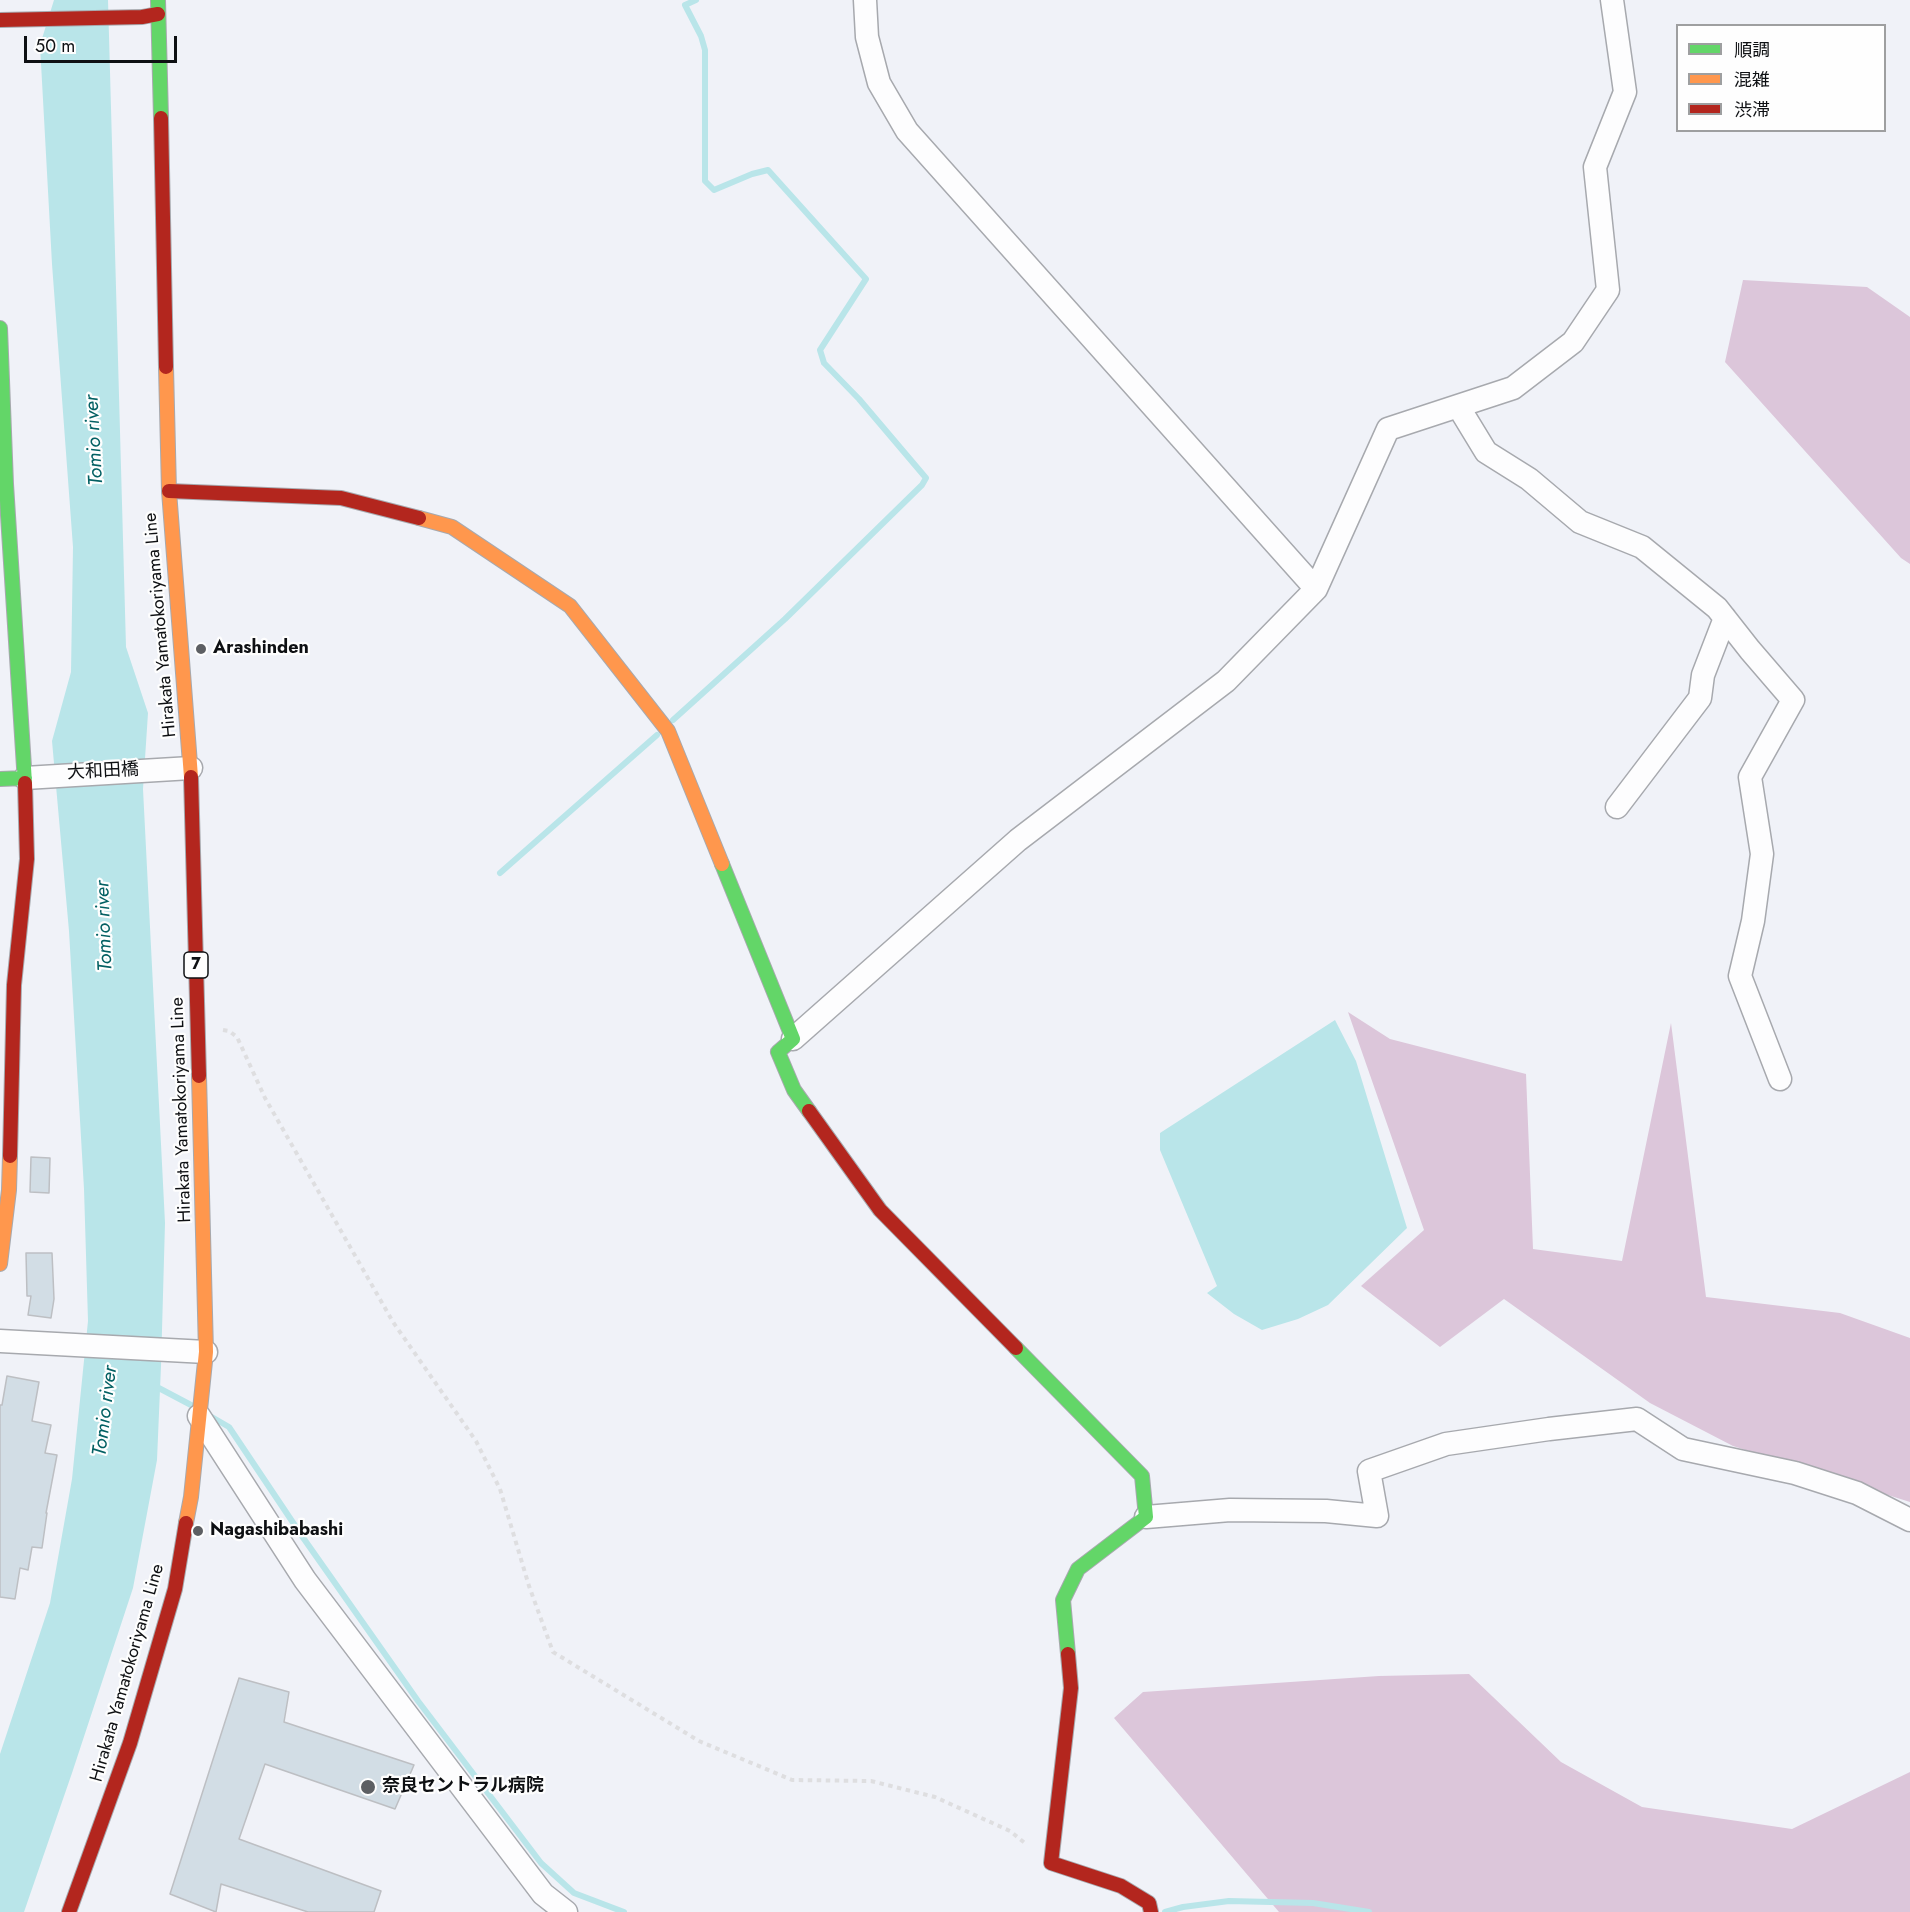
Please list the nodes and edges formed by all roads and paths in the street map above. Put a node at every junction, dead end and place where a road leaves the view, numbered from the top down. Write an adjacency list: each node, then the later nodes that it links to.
1 (865, 0): 8 (street)
2 (1612, 0): 6 (street)
3 (158, 7): 4 (main road); 7 (main road, Hirakata Yamatokoriyama Line / 7)
4 (2, 20)
5 (0, 328): 11 (main road)
6 (1458, 406): 8 (street); 9 (street)
7 (169, 491): 10 (main road, Hirakata Yamatokoriyama Line / 7); 15 (main road)
8 (1316, 589): 15 (street)
9 (1725, 618): 13 (street); 16 (street)
10 (191, 768): 11 (street, 大和田橋); 14 (main road, Hirakata Yamatokoriyama Line / 7)
11 (34, 777): 12 (main road); 17 (main road)
12 (0, 779)
13 (1617, 807)
14 (198, 1028): 19 (main road, Hirakata Yamatokoriyama Line / 7); 23 (path)
15 (793, 1039): 21 (main road)
16 (1780, 1079)
17 (0, 1264)
18 (0, 1341): 19 (street)
19 (196, 1352): 20 (main road, Hirakata Yamatokoriyama Line / 7)
20 (199, 1416): 25 (main road, Hirakata Yamatokoriyama Line / 7); 26 (street)
21 (1146, 1517): 22 (street); 23 (main road)
22 (1910, 1520)
23 (1051, 1863): 24 (main road)
24 (1150, 1907)
25 (69, 1912)
26 (566, 1912)

